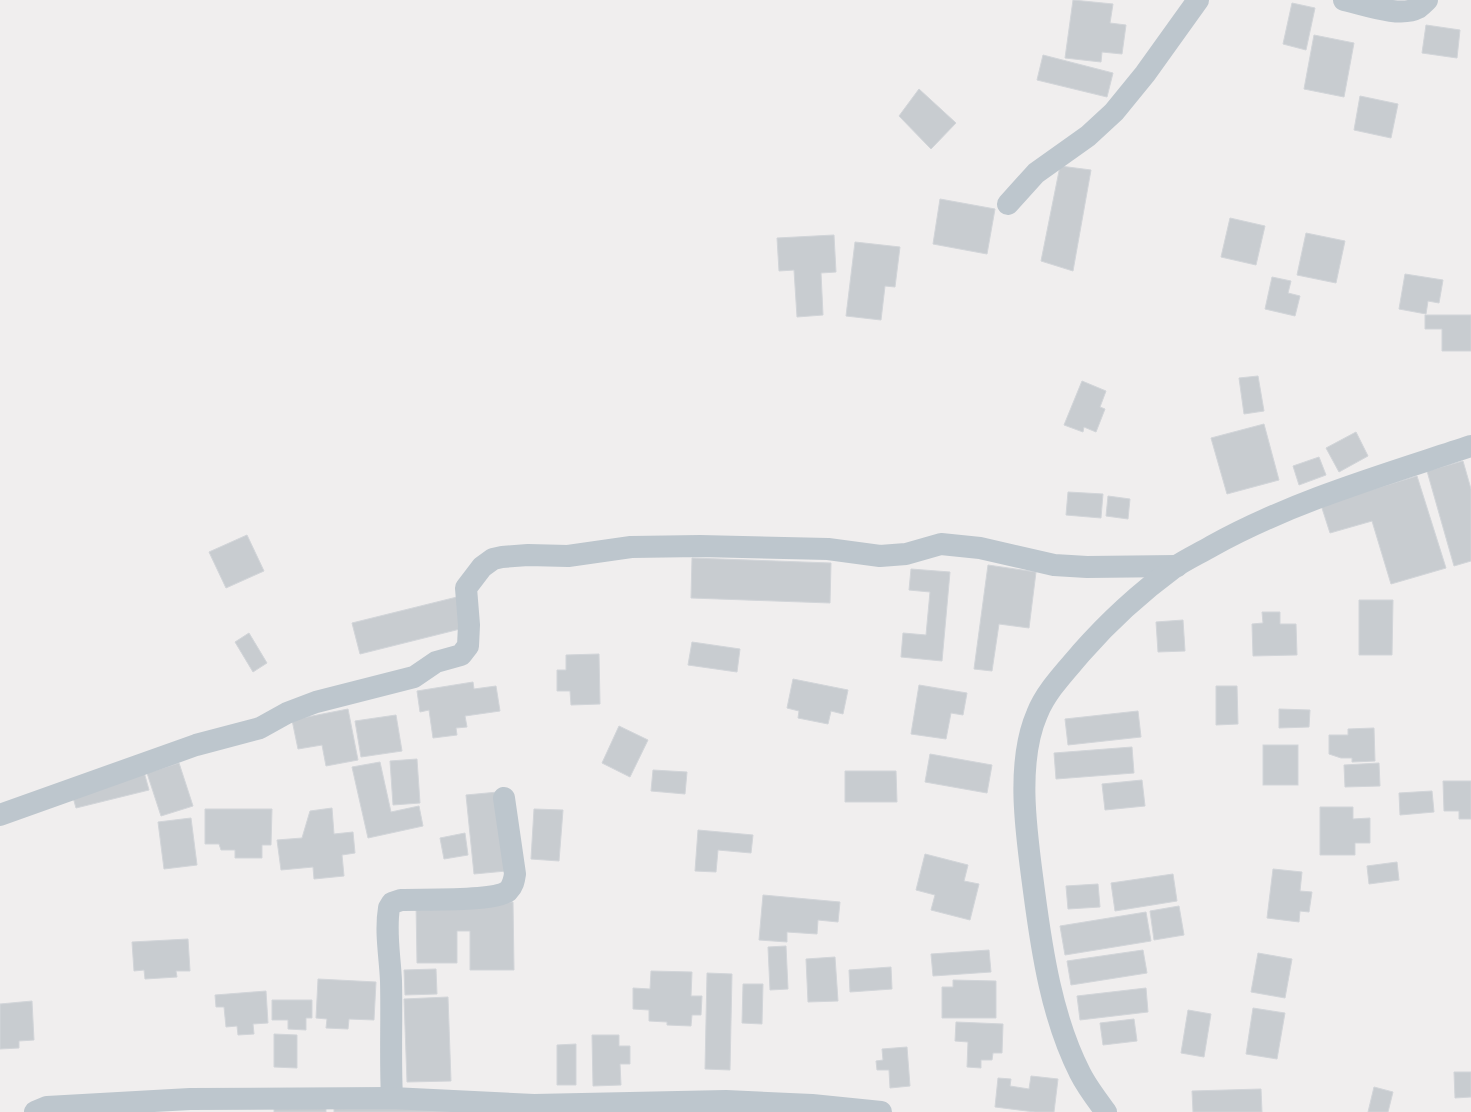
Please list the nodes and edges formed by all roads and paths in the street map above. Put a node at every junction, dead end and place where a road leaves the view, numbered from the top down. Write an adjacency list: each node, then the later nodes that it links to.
1 (1198, 0): 4 (street)
2 (1344, 0): 3 (street)
3 (1427, 0)
4 (1008, 204)
5 (1471, 446): 6 (street)
6 (1177, 566): 8 (street); 12 (street)
7 (504, 798): 9 (street)
8 (0, 815)
9 (392, 1098): 10 (street); 11 (street)
10 (35, 1112)
11 (881, 1112)
12 (1106, 1112)

